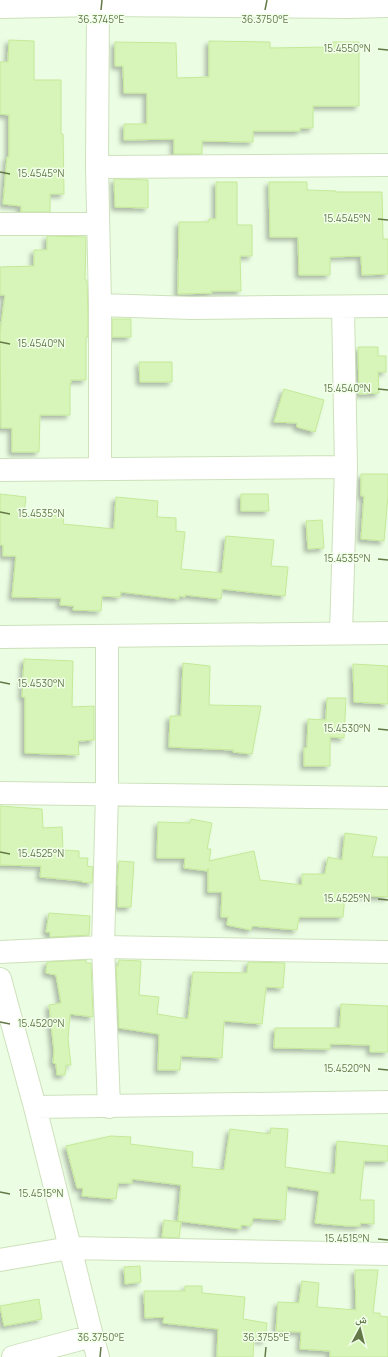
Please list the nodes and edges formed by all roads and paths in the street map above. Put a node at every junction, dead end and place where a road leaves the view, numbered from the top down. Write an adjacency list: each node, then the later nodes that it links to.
1 (349, 4): 2 (street); 3 (street)
2 (98, 5): 4 (street); 6 (street)
3 (388, 6)
4 (0, 8)
5 (388, 165): 6 (street)
6 (97, 167): 8 (street)
7 (0, 224): 8 (street)
8 (98, 224): 9 (street)
9 (100, 305): 11 (street); 13 (street)
10 (388, 306): 11 (street)
11 (343, 307): 12 (street)
12 (346, 467): 13 (street); 15 (street)
13 (100, 469): 14 (street)
14 (0, 470)
15 (341, 633): 16 (street); 17 (street)
16 (388, 633)
17 (107, 636): 18 (street); 20 (street)
18 (0, 637)
19 (0, 793): 20 (street)
20 (107, 793): 21 (street); 22 (street)
21 (388, 798)
22 (103, 947): 23 (street); 24 (street); 28 (street)
23 (0, 952)
24 (388, 952)
25 (0, 979): 27 (street)
26 (388, 1102): 28 (street)
27 (35, 1107): 28 (street); 29 (street)
28 (109, 1107)
29 (70, 1248): 30 (street); 31 (street); 32 (street)
30 (388, 1254)
31 (0, 1260)
32 (92, 1336): 33 (street); 34 (street)
33 (13, 1357)
34 (98, 1357)

